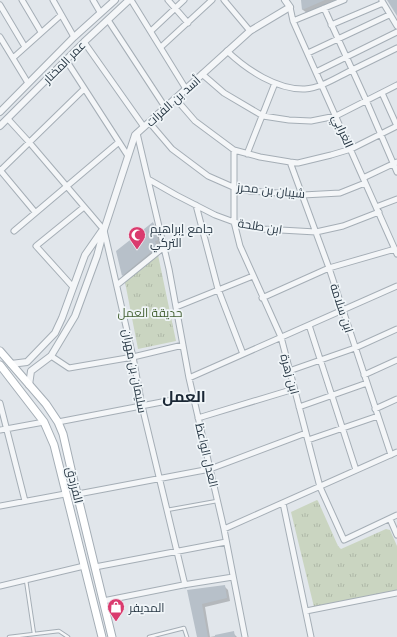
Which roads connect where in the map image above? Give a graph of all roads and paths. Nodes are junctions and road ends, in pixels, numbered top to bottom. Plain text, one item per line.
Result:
1 (53, 0) edge
2 (93, 0) edge
3 (114, 0) edge
4 (130, 0) edge
5 (168, 0) edge
6 (184, 0) edge
7 (212, 0) edge
8 (224, 0) edge
9 (285, 0) edge
10 (289, 0) edge
11 (344, 0) edge
12 (24, 1) edge
13 (382, 2) edge
14 (0, 5) edge
15 (290, 7) junction
16 (175, 8) junction
17 (324, 8) junction
18 (100, 12) junction
19 (389, 14) junction
20 (61, 15) junction
21 (108, 20) junction
22 (293, 21) junction
23 (188, 23) junction
24 (331, 25) junction
25 (397, 26) edge
26 (151, 31) junction
27 (250, 31) junction
28 (41, 32) junction
29 (397, 32) edge
30 (0, 37) edge
31 (74, 37) junction
32 (337, 39) junction
33 (84, 42) junction
34 (25, 47) junction
35 (161, 47) junction
36 (397, 48) edge
37 (227, 51) junction
38 (308, 53) junction
39 (345, 57) junction
40 (13, 58) junction
41 (66, 60) junction
42 (352, 70) junction
43 (316, 72) junction
44 (202, 74) junction
45 (28, 83) junction
46 (275, 83) junction
47 (322, 85) junction
48 (397, 85) edge
49 (84, 89) junction
50 (186, 89) junction
51 (382, 93) junction
52 (175, 98) junction
53 (366, 100) junction
54 (165, 107) junction
55 (0, 112) edge
56 (262, 116) junction
57 (336, 116) junction
58 (8, 118) junction
59 (149, 122) junction
60 (0, 126) edge
61 (397, 126) edge
62 (144, 127) junction
63 (137, 133) junction
64 (381, 134) junction
65 (30, 142) junction
66 (119, 142) junction
67 (351, 149) junction
68 (234, 150) junction
69 (247, 154) junction
70 (128, 156) junction
71 (290, 162) junction
72 (395, 163) edge
73 (0, 171) edge
74 (397, 172) edge
75 (148, 179) junction
76 (364, 180) junction
77 (66, 185) junction
78 (234, 187) junction
79 (302, 195) junction
80 (397, 199) edge
81 (196, 205) junction
82 (84, 207) junction
83 (378, 210) junction
84 (35, 212) junction
85 (234, 222) junction
86 (104, 230) junction
87 (14, 231) dead end
88 (316, 232) junction
89 (394, 242) edge
90 (164, 247) junction
91 (396, 251) edge
92 (329, 268) junction
93 (253, 276) junction
94 (117, 285) junction
95 (73, 286) junction
96 (397, 286) edge
97 (218, 289) junction
98 (262, 298) junction
99 (176, 306) junction
100 (342, 310) junction
101 (308, 325) junction
102 (397, 330) edge
103 (280, 338) junction
104 (183, 345) junction
105 (355, 348) junction
106 (0, 351) edge
107 (243, 354) junction
108 (51, 356) junction
109 (133, 357) junction
110 (397, 360) edge
111 (320, 361) junction
112 (11, 364) junction
113 (1, 369) edge
114 (290, 371) junction
115 (364, 375) junction
116 (189, 378) junction
117 (367, 383) junction
118 (29, 385) junction
119 (294, 389) junction
120 (332, 395) junction
121 (193, 396) junction
122 (397, 399) edge
123 (0, 403) edge
124 (142, 406) junction
125 (299, 407) junction
126 (376, 409) junction
127 (378, 416) junction
128 (198, 418) junction
129 (44, 422) junction
130 (58, 422) junction
131 (343, 428) junction
132 (6, 429) junction
133 (0, 430) edge
134 (306, 433) junction
135 (308, 440) junction
136 (397, 452) edge
137 (391, 455) junction
138 (210, 469) junction
139 (356, 470) junction
140 (159, 480) junction
141 (320, 486) junction
142 (66, 494) junction
143 (78, 494) junction
144 (25, 501) junction
145 (217, 501) junction
146 (284, 503) junction
147 (0, 506) edge
148 (167, 510) junction
149 (397, 515) edge
150 (390, 519) junction
151 (224, 529) junction
152 (397, 535) edge
153 (226, 542) junction
154 (177, 551) junction
155 (84, 566) junction
156 (95, 567) junction
157 (233, 577) junction
158 (26, 580) junction
159 (185, 584) junction
160 (0, 585) edge
161 (397, 593) edge
162 (103, 601) junction
163 (306, 611) junction
164 (51, 632) junction
165 (34, 634) junction
166 (159, 636) edge
167 (9, 637) edge
168 (52, 637) edge
169 (68, 637) edge
170 (102, 637) edge
171 (112, 637) edge
172 (149, 637) edge
173 (187, 637) edge
174 (245, 637) edge
175 (311, 637) edge

1 - 20 street
2 - 18 street
3 - 18 street, عمر المختار
4 - 21 street, عمر المختار
4 - 26 street
5 - 16 street
6 - 16 street
7 - 23 street
8 - 27 street
9 - 15 street, الغرابي
10 - 15 street, الغرابي
11 - 17 street
12 - 28 street
13 - 19 street
13 - 24 street
14 - 34 street
15 - 22 street, الغرابي
15 - 27 street, أسد بن الفرات
16 - 23 street
16 - 26 street
17 - 22 street
17 - 24 street
18 - 31 street, عمر المختار
19 - 25 street
19 - 32 street
20 - 28 street
20 - 31 street
21 - 33 street, عمر المختار
21 - 54 street
22 - 38 street, الغرابي
23 - 35 street
24 - 32 street
26 - 35 street
27 - 37 street, أسد بن الفرات
28 - 34 street
29 - 39 street
30 - 40 street
31 - 45 street, عمر المختار
32 - 38 street
32 - 39 street
33 - 41 street, عمر المختار
33 - 62 street
34 - 40 street
35 - 50 street
36 - 42 street
37 - 44 street, أسد بن الفرات
37 - 46 street
38 - 43 street, الغرابي
39 - 42 street
39 - 43 street
40 - 45 street
41 - 49 street
41 - 58 street, عمر المختار
42 - 47 street
42 - 53 street
43 - 47 street, الغرابي
44 - 50 street, أسد بن الفرات
44 - 56 street
45 - 55 street, عمر المختار
46 - 47 street
46 - 56 street
47 - 57 street, الغرابي
48 - 51 street
49 - 65 street
49 - 66 street
50 - 52 street, أسد بن الفرات
51 - 53 street
51 - 61 street
52 - 54 street, أسد بن الفرات
52 - 68 street
53 - 57 street
53 - 64 street
54 - 59 street, أسد بن الفرات
56 - 57 street
56 - 69 street
57 - 67 street, الغرابي
58 - 60 street, عمر المختار
58 - 65 street, سليمان بن مهران
59 - 62 street, أسد بن الفرات
59 - 78 street, شيبان بن محرز
61 - 64 street
62 - 63 street, أسد بن الفرات
63 - 70 street, أسد بن الفرات
63 - 75 street, العدل الواعظ
64 - 67 street
64 - 72 street
65 - 73 street
65 - 77 street, سليمان بن مهران
66 - 70 street
66 - 77 street
67 - 71 street
67 - 76 street, الغرابي
68 - 69 street
68 - 78 street, ابن زهرة
69 - 71 street
70 - 86 street, أسد بن الفرات
71 - 79 street, ابن سلامة
72 - 74 street
72 - 76 street, شيبان بن محرز
73 - 84 street
75 - 81 street, ابن طلحة
75 - 90 street, العدل الواعظ
76 - 79 street, شيبان بن محرز
76 - 83 street, الغرابي
77 - 82 street, سليمان بن مهران
77 - 84 street
78 - 79 street, شيبان بن محرز
78 - 85 street, ابن زهرة
79 - 88 street, ابن سلامة
80 - 83 street, ابن طلحة
81 - 85 street, ابن طلحة
81 - 97 street
82 - 86 street, سليمان بن مهران
82 - 95 street
83 - 88 street, ابن طلحة
83 - 89 street, الغرابي
84 - 87 street
85 - 88 street, ابن طلحة
85 - 93 street, ابن زهرة
86 - 94 street, سليمان بن مهران
86 - 95 street, أسد بن الفرات
86 - 108 street, أسد بن الفرات
88 - 92 street, ابن سلامة
89 - 91 street, الغرابي
90 - 94 street
90 - 99 street, العدل الواعظ
91 - 92 street
92 - 98 street
92 - 100 street, ابن سلامة
93 - 97 street
93 - 98 street, ابن زهرة
94 - 109 street, سليمان بن مهران
95 - 112 street, أسد بن الفرات
96 - 100 street
97 - 99 street
97 - 107 street
98 - 103 street, ابن زهرة
99 - 104 street, العدل الواعظ
100 - 101 street
100 - 105 street, ابن سلامة
101 - 103 street
101 - 111 street
102 - 105 street
103 - 107 street
103 - 114 street, ابن زهرة
104 - 109 street
104 - 116 street, العدل الواعظ
105 - 111 street
105 - 115 street, ابن سلامة
106 - 112 main road, الفرزدق
107 - 116 street
108 - 109 street
108 - 118 street, أسد بن الفرات
109 - 124 street, سليمان بن مهران
110 - 115 street
111 - 114 street
111 - 120 street
112 - 118 main road, الفرزدق
113 - 129 main road, الفرزدق
114 - 119 street, ابن زهرة
115 - 117 street, ابن سلامة
116 - 121 street, العدل الواعظ
117 - 120 street
117 - 126 street, ابن سلامة
118 - 130 main road, الفرزدق
119 - 125 street, ابن زهرة
119 - 128 street
120 - 125 street
120 - 131 street
121 - 124 street
121 - 128 street, العدل الواعظ
122 - 126 street
123 - 132 street
124 - 130 street
124 - 140 street, سليمان بن مهران
125 - 134 street, ابن زهرة
126 - 127 street, ابن سلامة
127 - 131 street
127 - 137 street, ابن سلامة
128 - 138 street, العدل الواعظ
129 - 132 street
129 - 142 main road, الفرزدق
130 - 143 main road, الفرزدق
131 - 135 street
131 - 139 street
132 - 133 street
132 - 144 street
134 - 135 street, ابن زهرة
134 - 138 street
135 - 141 street, ابن زهرة
136 - 137 street
137 - 139 street
138 - 140 street
138 - 145 street, العدل الواعظ
139 - 141 street
140 - 143 street
140 - 148 street, سليمان بن مهران
141 - 146 street
141 - 150 street, ابن زهرة
142 - 144 street
142 - 155 main road, الفرزدق
143 - 156 main road, الفرزدق
144 - 147 street
145 - 148 lane
145 - 151 street, العدل الواعظ
146 - 151 street
146 - 163 street
148 - 154 street, سليمان بن مهران
149 - 150 street, ابن زهرة
150 - 152 street
151 - 153 street, العدل الواعظ
153 - 154 street
153 - 157 street, العدل الواعظ
154 - 156 street
154 - 159 street, سليمان بن مهران
155 - 158 street
155 - 170 main road, الفرزدق
156 - 162 main road, الفرزدق
157 - 159 street
157 - 174 street, العدل الواعظ
158 - 160 street
158 - 165 lane
159 - 162 street
161 - 163 street
162 - 171 main road, الفرزدق
163 - 175 street
164 - 165 lane
164 - 168 lane
164 - 169 lane
165 - 167 lane
166 - 172 lane
166 - 173 lane

